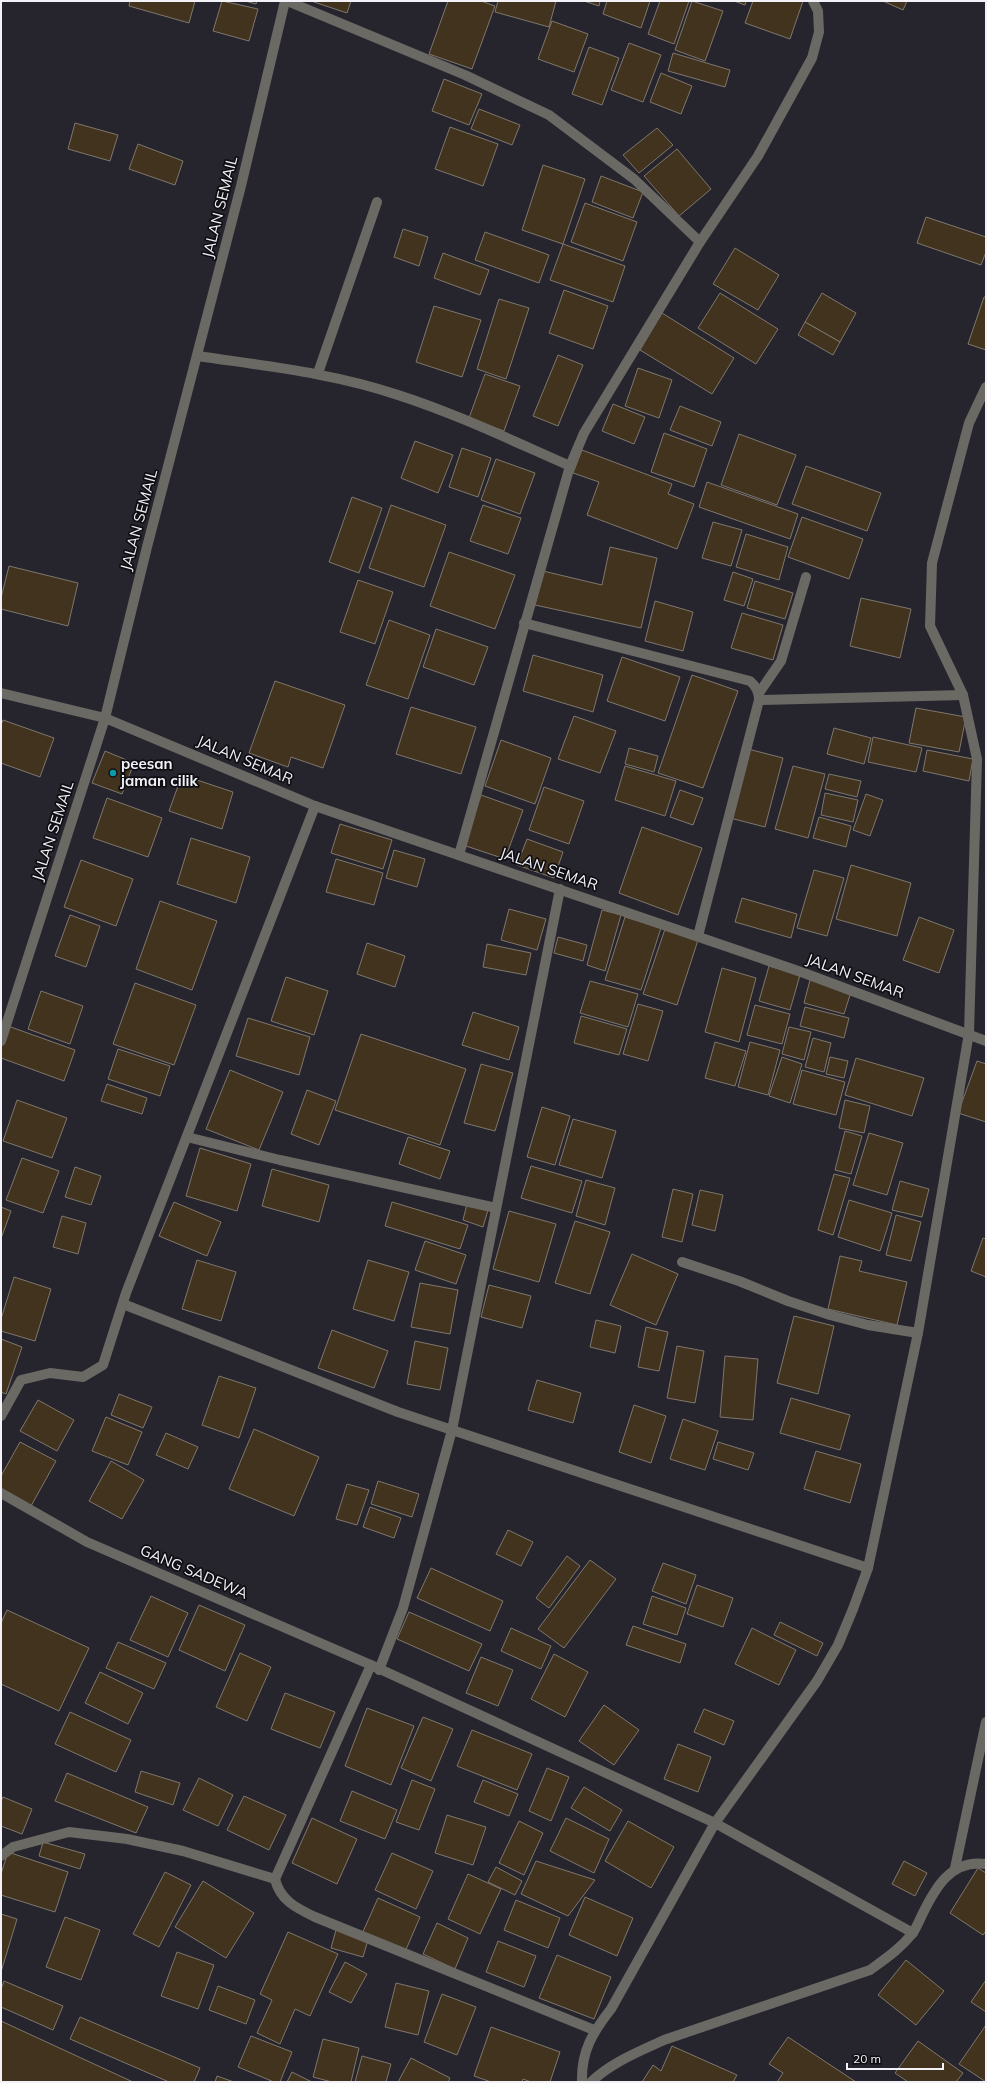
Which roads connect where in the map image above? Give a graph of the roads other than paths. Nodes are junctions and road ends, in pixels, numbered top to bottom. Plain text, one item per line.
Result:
1 (286, 1) edge
2 (813, 1) edge
3 (377, 202) dead end
4 (700, 242) junction
5 (198, 356) junction
6 (318, 373) junction
7 (986, 387) edge
8 (570, 466) junction
9 (806, 577) dead end
10 (524, 623) junction
11 (1, 693) edge
12 (963, 695) junction
13 (759, 696) junction
14 (105, 718) junction
15 (315, 806) junction
16 (459, 855) junction
17 (560, 889) junction
18 (698, 936) junction
19 (969, 1034) junction
20 (1, 1041) edge
21 (986, 1041) edge
22 (187, 1137) junction
23 (496, 1208) junction
24 (682, 1262) dead end
25 (123, 1304) junction
26 (918, 1333) junction
27 (1, 1416) edge
28 (452, 1430) junction
29 (1, 1493) edge
30 (868, 1568) junction
31 (375, 1667) junction
32 (986, 1722) edge
33 (715, 1823) junction
34 (1, 1856) edge
35 (986, 1864) edge
36 (955, 1868) junction
37 (275, 1879) junction
38 (913, 1933) junction
39 (594, 2030) junction
40 (582, 2079) edge
41 (591, 2082) edge

1 - 4 street
1 - 5 street, JALAN SEMAIL
2 - 4 street
3 - 6 street
4 - 8 street
5 - 6 street
5 - 14 street, JALAN SEMAIL
6 - 8 street
7 - 12 street
8 - 10 street
9 - 13 street
10 - 13 street
10 - 16 street
11 - 14 street, JALAN SEMAR
12 - 13 street
12 - 19 street
13 - 18 street
14 - 15 street, JALAN SEMAR
14 - 20 street, JALAN SEMAIL
15 - 16 street, JALAN SEMAR
15 - 22 street
16 - 17 street, JALAN SEMAR
17 - 18 street, JALAN SEMAR
17 - 23 street
18 - 19 street, JALAN SEMAR
19 - 21 street, JALAN SEMAR
19 - 26 street
22 - 23 street
22 - 25 street
23 - 28 street
24 - 26 street
25 - 27 street
25 - 28 street
26 - 30 street
28 - 30 street
28 - 31 street
29 - 31 street, GANG SADEWA
30 - 33 street
31 - 33 street, GANG SADEWA
31 - 37 street
32 - 36 street
33 - 38 street, GANG SADEWA
33 - 39 street
34 - 37 street
35 - 36 street
36 - 38 street
37 - 39 street
38 - 41 street
39 - 40 street

